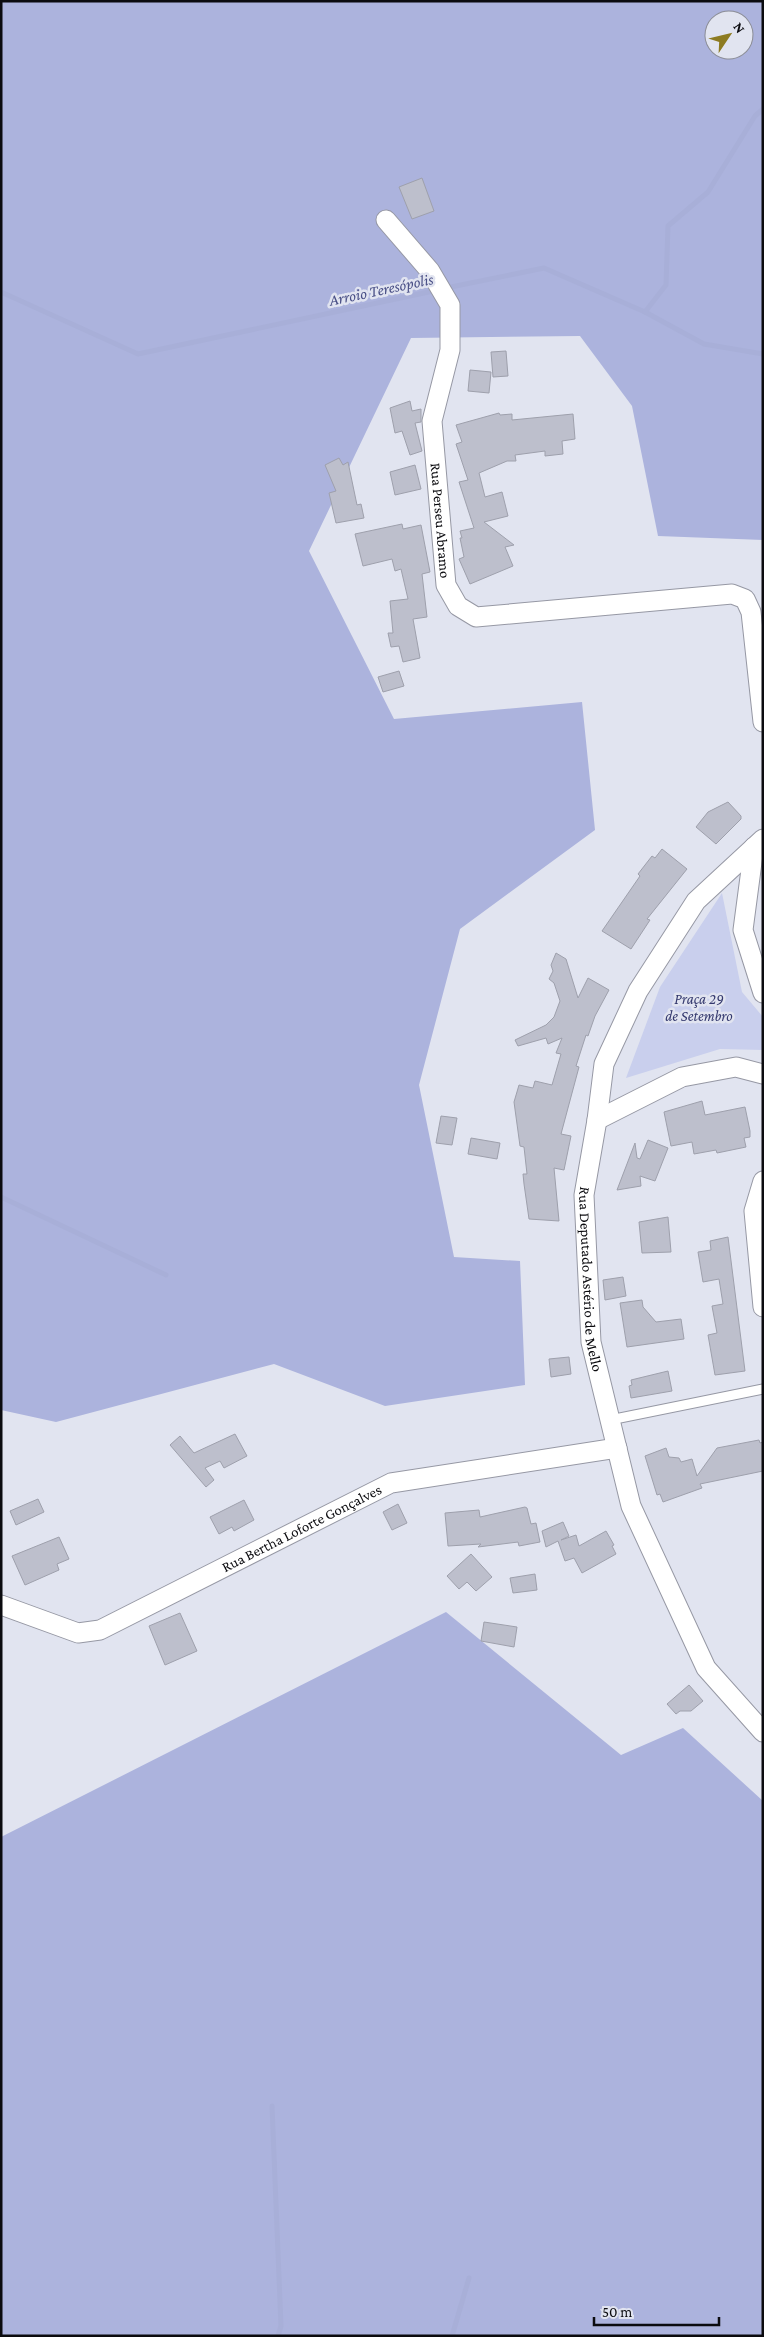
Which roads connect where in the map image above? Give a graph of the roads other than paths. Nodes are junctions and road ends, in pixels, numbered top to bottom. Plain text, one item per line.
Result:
1 (386, 220) dead end
2 (763, 722) edge
3 (758, 843) edge
4 (763, 993) edge
5 (763, 1074) edge
6 (598, 1120) junction
7 (763, 1181) edge
8 (763, 1307) edge
9 (763, 1389) edge
10 (610, 1420) junction
11 (617, 1448) junction
12 (1, 1605) edge
13 (763, 1732) edge

1 - 2 street, Rua Perseu Abramo
3 - 4 street
3 - 6 street, Rua Deputado Astério de Mello
5 - 6 street
6 - 10 street, Rua Deputado Astério de Mello
7 - 8 street
9 - 10 lane
10 - 11 street, Rua Deputado Astério de Mello
11 - 12 street, Rua Bertha Loforte Gonçalves
11 - 13 street, Rua Deputado Astério de Mello

